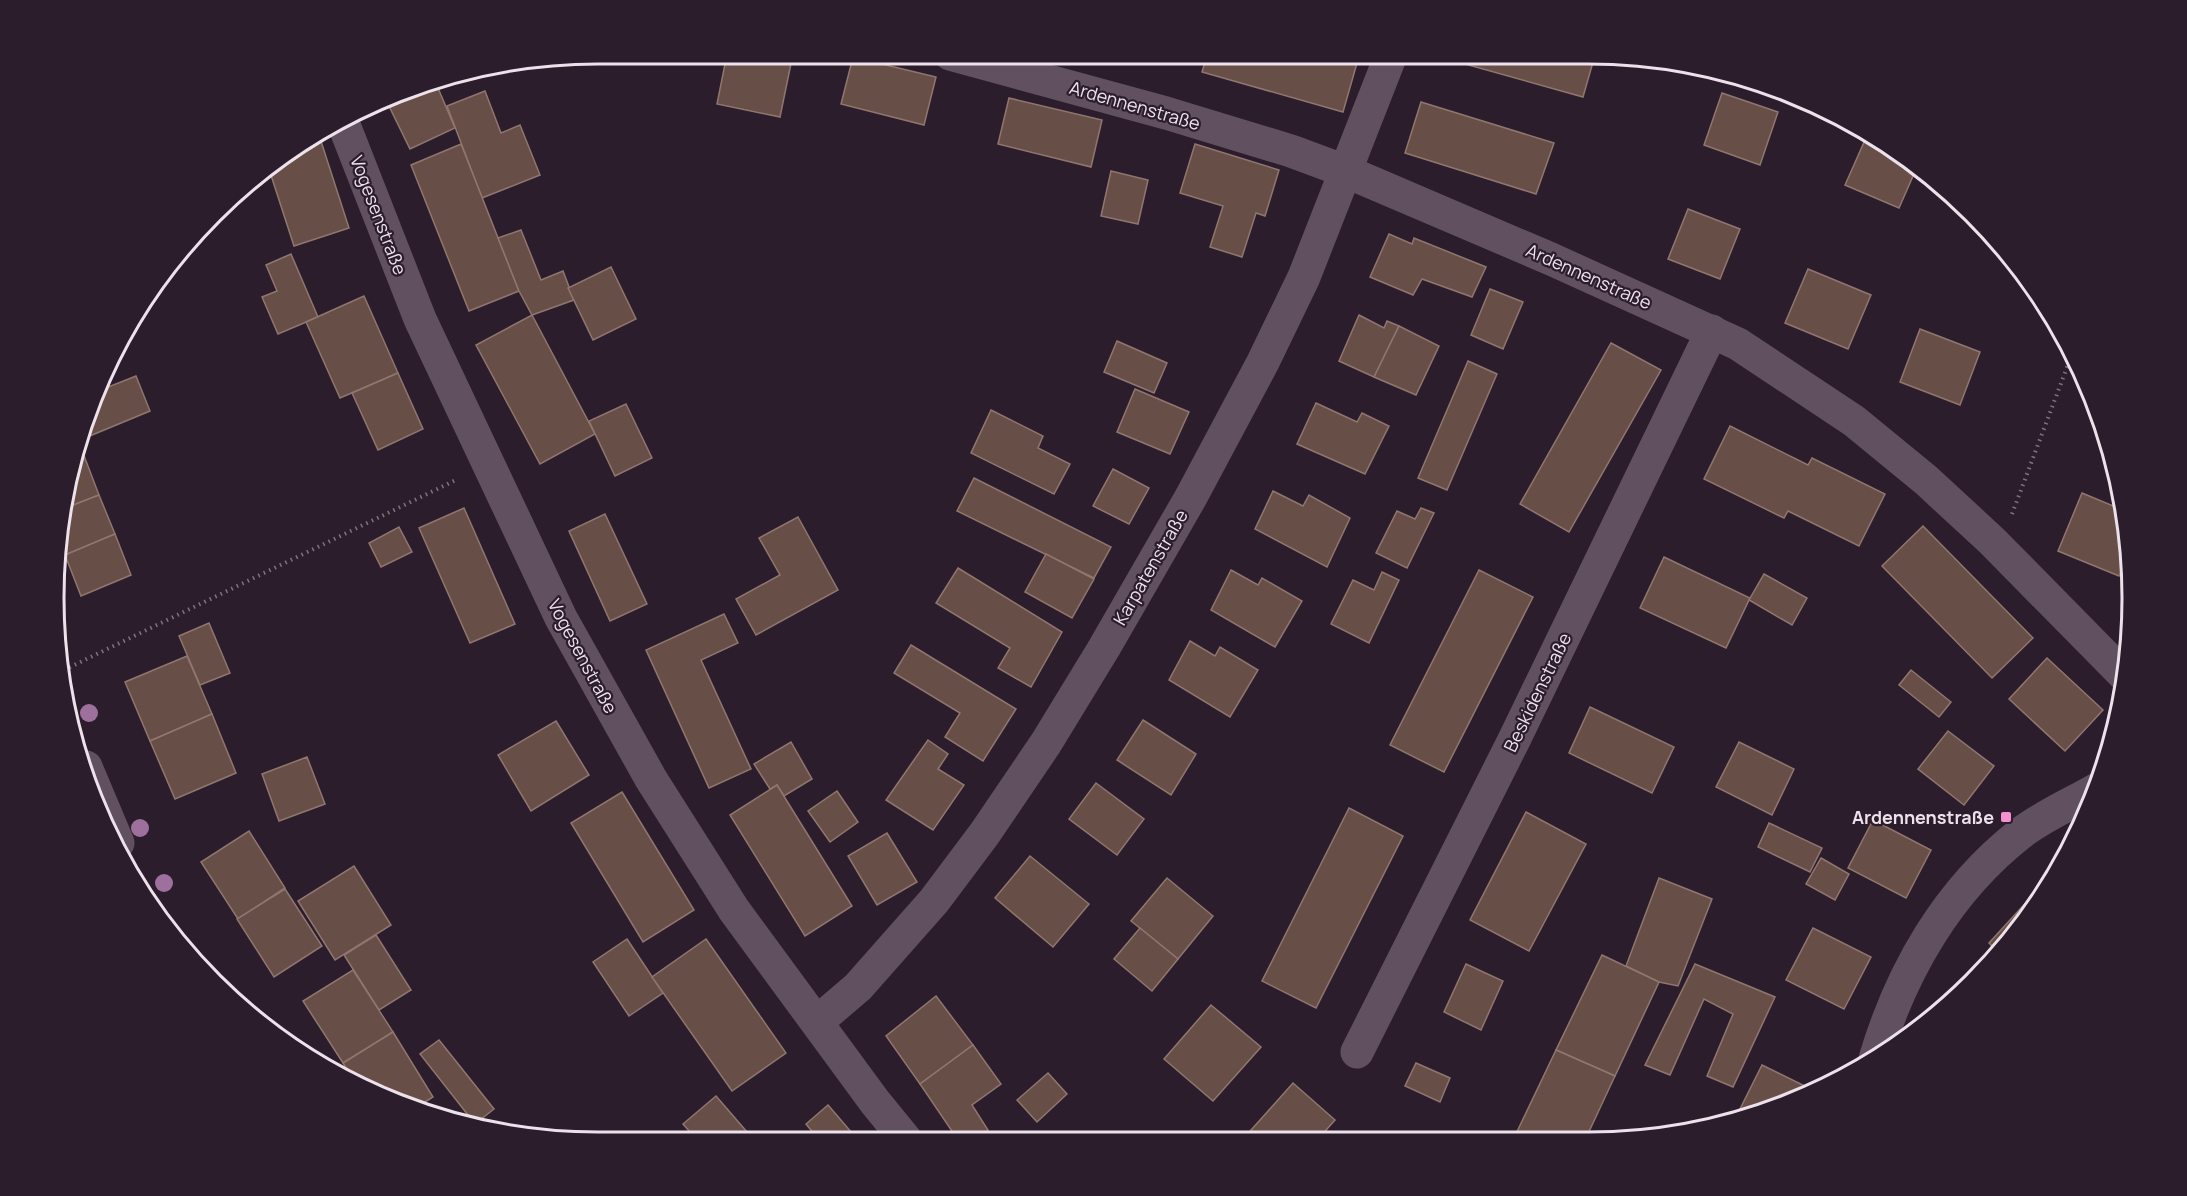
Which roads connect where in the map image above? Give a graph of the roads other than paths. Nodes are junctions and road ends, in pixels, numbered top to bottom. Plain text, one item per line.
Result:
1 (987, 64) edge
2 (1387, 64) edge
3 (345, 129) edge
4 (1345, 171) junction
5 (1712, 331) junction
6 (2118, 669) edge
7 (2084, 796) edge
8 (817, 1022) junction
9 (1879, 1046) edge
10 (1357, 1052) dead end
11 (899, 1132) edge

1 - 4 street, Ardennenstraße
2 - 4 street, Karpatenstraße
3 - 8 street, Vogesenstraße
4 - 5 street, Ardennenstraße
4 - 8 street, Karpatenstraße
5 - 6 street, Ardennenstraße
5 - 10 street, Beskidenstraße
7 - 9 street
8 - 11 street, Vogesenstraße

